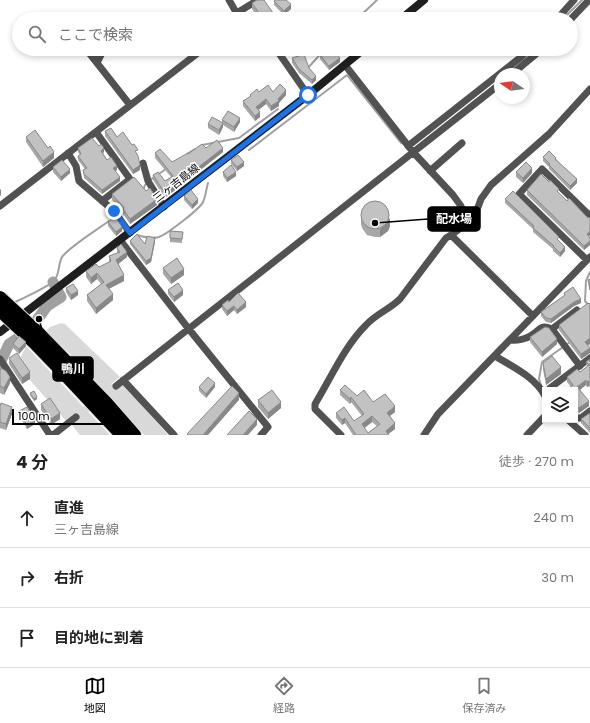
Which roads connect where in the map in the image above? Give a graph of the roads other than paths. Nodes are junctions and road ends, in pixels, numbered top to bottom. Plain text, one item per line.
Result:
1 (229, 0) edge
2 (258, 0) edge
3 (424, 0) edge
4 (574, 0) edge
5 (589, 0) edge
6 (236, 12) edge
7 (240, 12) edge
8 (409, 12) edge
9 (563, 12) edge
10 (578, 12) edge
11 (92, 56) edge
12 (100, 56) edge
13 (194, 56) edge
14 (281, 56) edge
15 (356, 56) edge
16 (522, 56) edge
17 (534, 56) edge
18 (97, 63) junction
19 (345, 65) junction
20 (519, 68) edge
21 (494, 89) edge
22 (590, 89) edge
23 (308, 95) junction
24 (130, 105) junction
25 (96, 132) junction
26 (462, 143) dead end
27 (408, 146) junction
28 (413, 152) junction
29 (68, 153) junction
30 (144, 163) dead end
31 (430, 171) junction
32 (102, 201) junction
33 (0, 206) edge
34 (461, 206) dead end
35 (164, 207) junction
36 (590, 216) edge
37 (130, 233) junction
38 (451, 235) junction
39 (120, 240) junction
40 (588, 258) edge
41 (0, 297) edge
42 (577, 310) edge
43 (0, 311) edge
44 (533, 316) junction
45 (188, 328) junction
46 (552, 329) junction
47 (0, 332) edge
48 (35, 337) junction
49 (510, 340) junction
50 (495, 356) junction
51 (590, 358) edge
52 (0, 359) edge
53 (580, 366) junction
54 (123, 380) junction
55 (116, 386) tunnel mouth
56 (551, 387) edge
57 (542, 389) edge
58 (590, 412) edge
59 (76, 417) tunnel mouth
60 (578, 418) edge
61 (542, 419) edge
62 (571, 423) edge
63 (50, 435) edge
64 (53, 435) edge
65 (121, 435) edge
66 (135, 435) edge
67 (174, 435) edge
68 (261, 435) edge
69 (341, 435) edge
70 (424, 435) edge
71 (527, 435) edge
72 (585, 435) edge

1 - 6 street
2 - 7 street
3 - 8 main road
4 - 9 street
5 - 10 street
11 - 18 street
12 - 18 street
13 - 24 street
14 - 23 street
15 - 19 main road, 三ヶ吉島線
16 - 27 street
17 - 20 street
18 - 24 street
19 - 23 main road, 三ヶ吉島線
19 - 27 street
21 - 28 street
22 - 38 street
23 - 35 main road, 三ヶ吉島線
24 - 25 street
25 - 29 street
25 - 32 street
26 - 31 street
27 - 28 street
28 - 31 street
28 - 45 street
29 - 32 street
29 - 33 street
30 - 35 street
31 - 34 street
32 - 37 street
35 - 37 main road, 三ヶ吉島線
36 - 40 street
37 - 39 main road, 三ヶ吉島線
38 - 44 street
38 - 69 street
39 - 45 street
39 - 47 main road, 三ヶ吉島線
40 - 44 street
41 - 48 highway, bridge
42 - 46 street
43 - 48 highway, bridge
44 - 49 street
45 - 54 street
45 - 68 street
46 - 49 street
46 - 53 street
48 - 65 highway
48 - 66 highway
49 - 50 street
50 - 57 street
50 - 70 street
51 - 53 street
52 - 63 street
53 - 56 street
54 - 55 street
54 - 67 street
58 - 60 street
59 - 64 street
61 - 71 street
62 - 72 street

